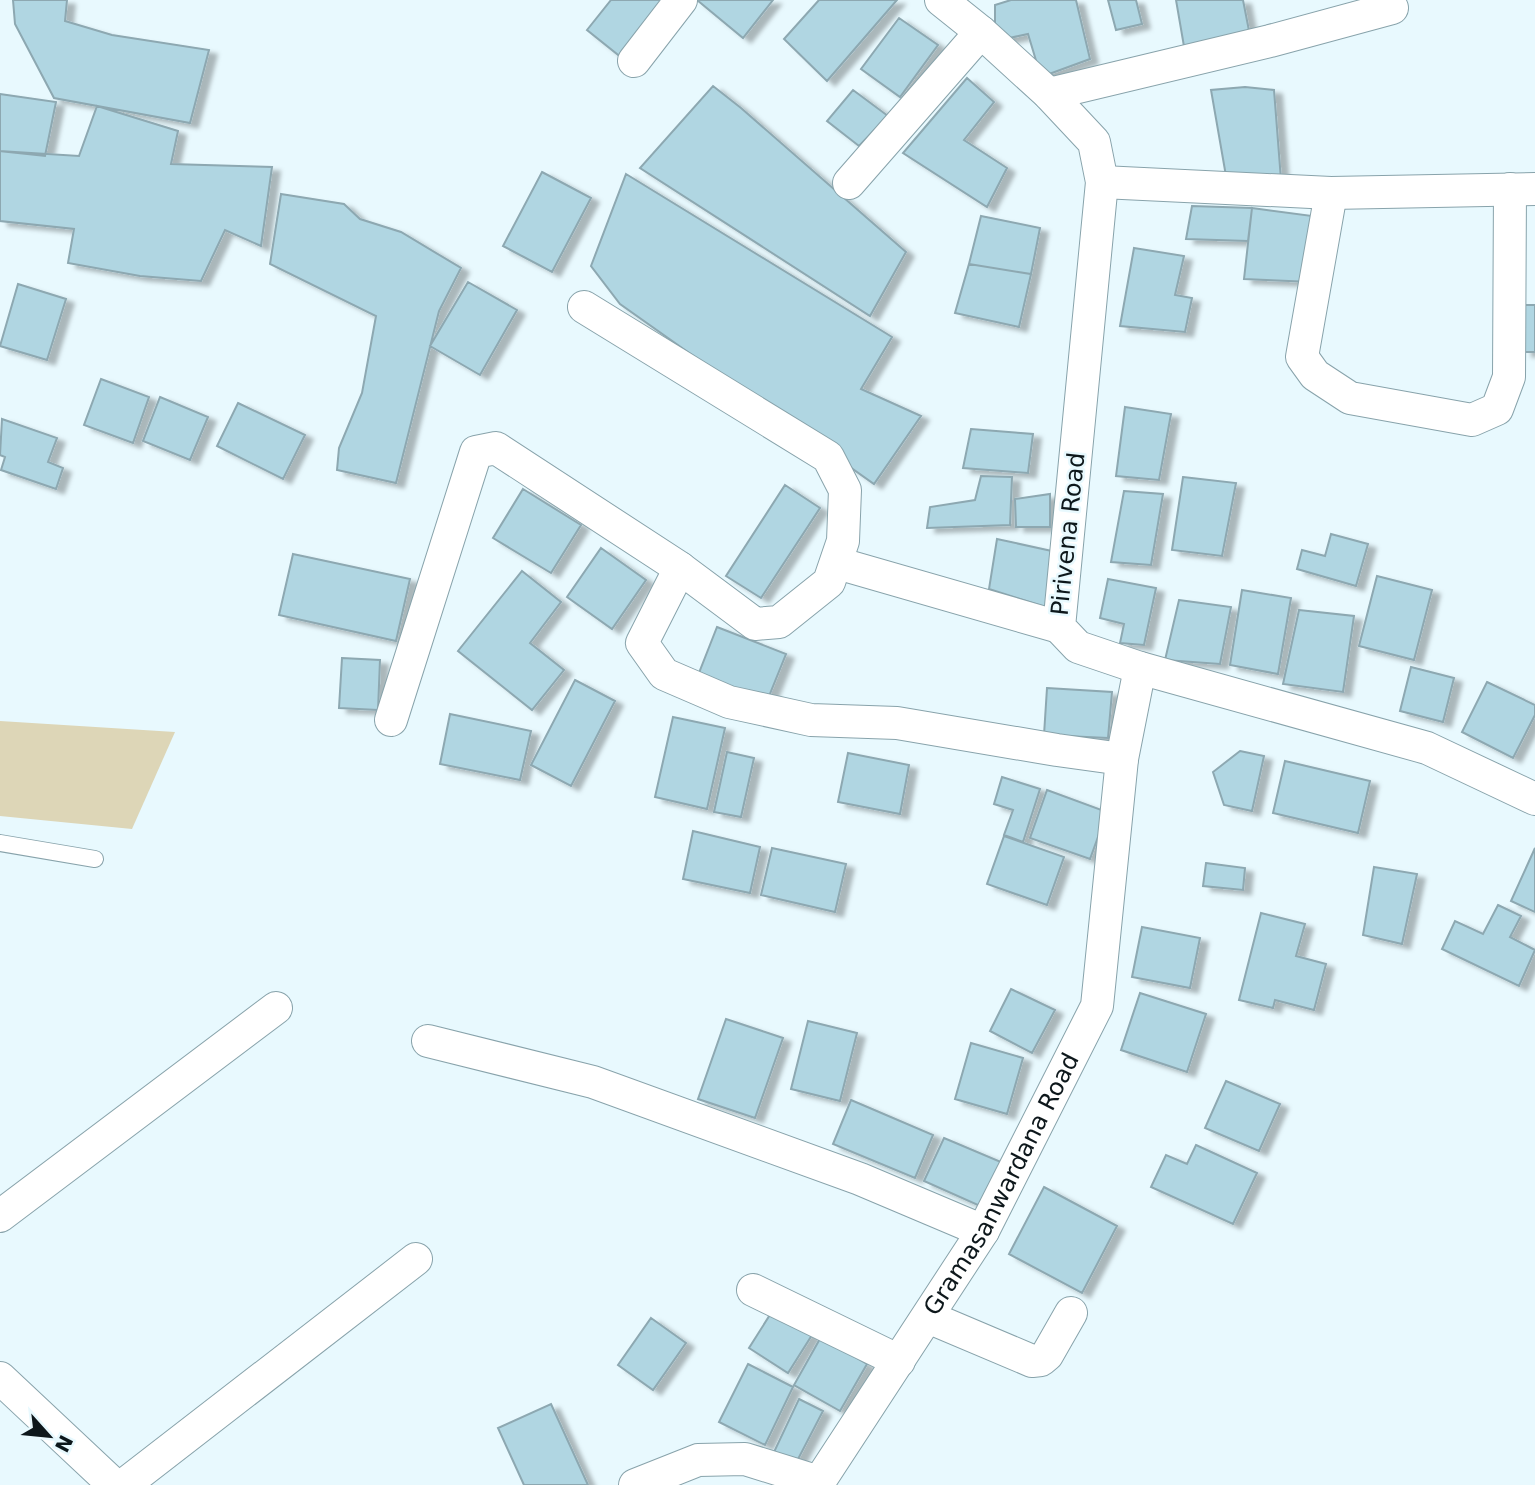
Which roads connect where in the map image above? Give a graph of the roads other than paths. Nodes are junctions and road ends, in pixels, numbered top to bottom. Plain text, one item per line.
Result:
1 (681, 0) edge
2 (941, 0) edge
3 (1392, 8) dead end
4 (981, 32) junction
5 (634, 61) dead end
6 (1049, 94) junction
7 (1102, 182) junction
8 (849, 183) dead end
9 (1523, 189) edge
10 (1331, 193) junction
11 (584, 307) dead end
12 (837, 564) junction
13 (680, 568) junction
14 (1059, 627) junction
15 (1140, 668) junction
16 (391, 720) dead end
17 (1122, 759) junction
18 (1535, 799) edge
19 (0, 843) edge
20 (95, 859) dead end
21 (276, 1008) dead end
22 (428, 1041) dead end
23 (0, 1216) edge
24 (983, 1231) junction
25 (415, 1259) dead end
26 (753, 1290) dead end
27 (1070, 1313) dead end
28 (928, 1317) junction
29 (900, 1361) junction
30 (0, 1377) edge
31 (819, 1484) edge
32 (114, 1485) edge
33 (124, 1485) edge
34 (635, 1485) edge

1 - 5 street
2 - 4 street, Pirivena Road
3 - 6 street
4 - 6 street, Pirivena Road
4 - 8 street
6 - 7 street, Pirivena Road
7 - 10 street
7 - 14 street, Pirivena Road
9 - 10 street
9 - 10 street
11 - 12 street
12 - 13 street
12 - 14 street
13 - 16 street
13 - 17 street
14 - 15 street, Pirivena Road
15 - 17 street, Gramasanwardana Road
15 - 18 street, Pirivena Road
17 - 24 street, Gramasanwardana Road
19 - 20 lane
21 - 23 street
22 - 24 street
24 - 28 street, Gramasanwardana Road
25 - 33 street
26 - 29 street
27 - 28 street
28 - 29 street, Gramasanwardana Road
29 - 31 street, Gramasanwardana Road
30 - 32 street
31 - 34 street, Gramasanwardana Road

